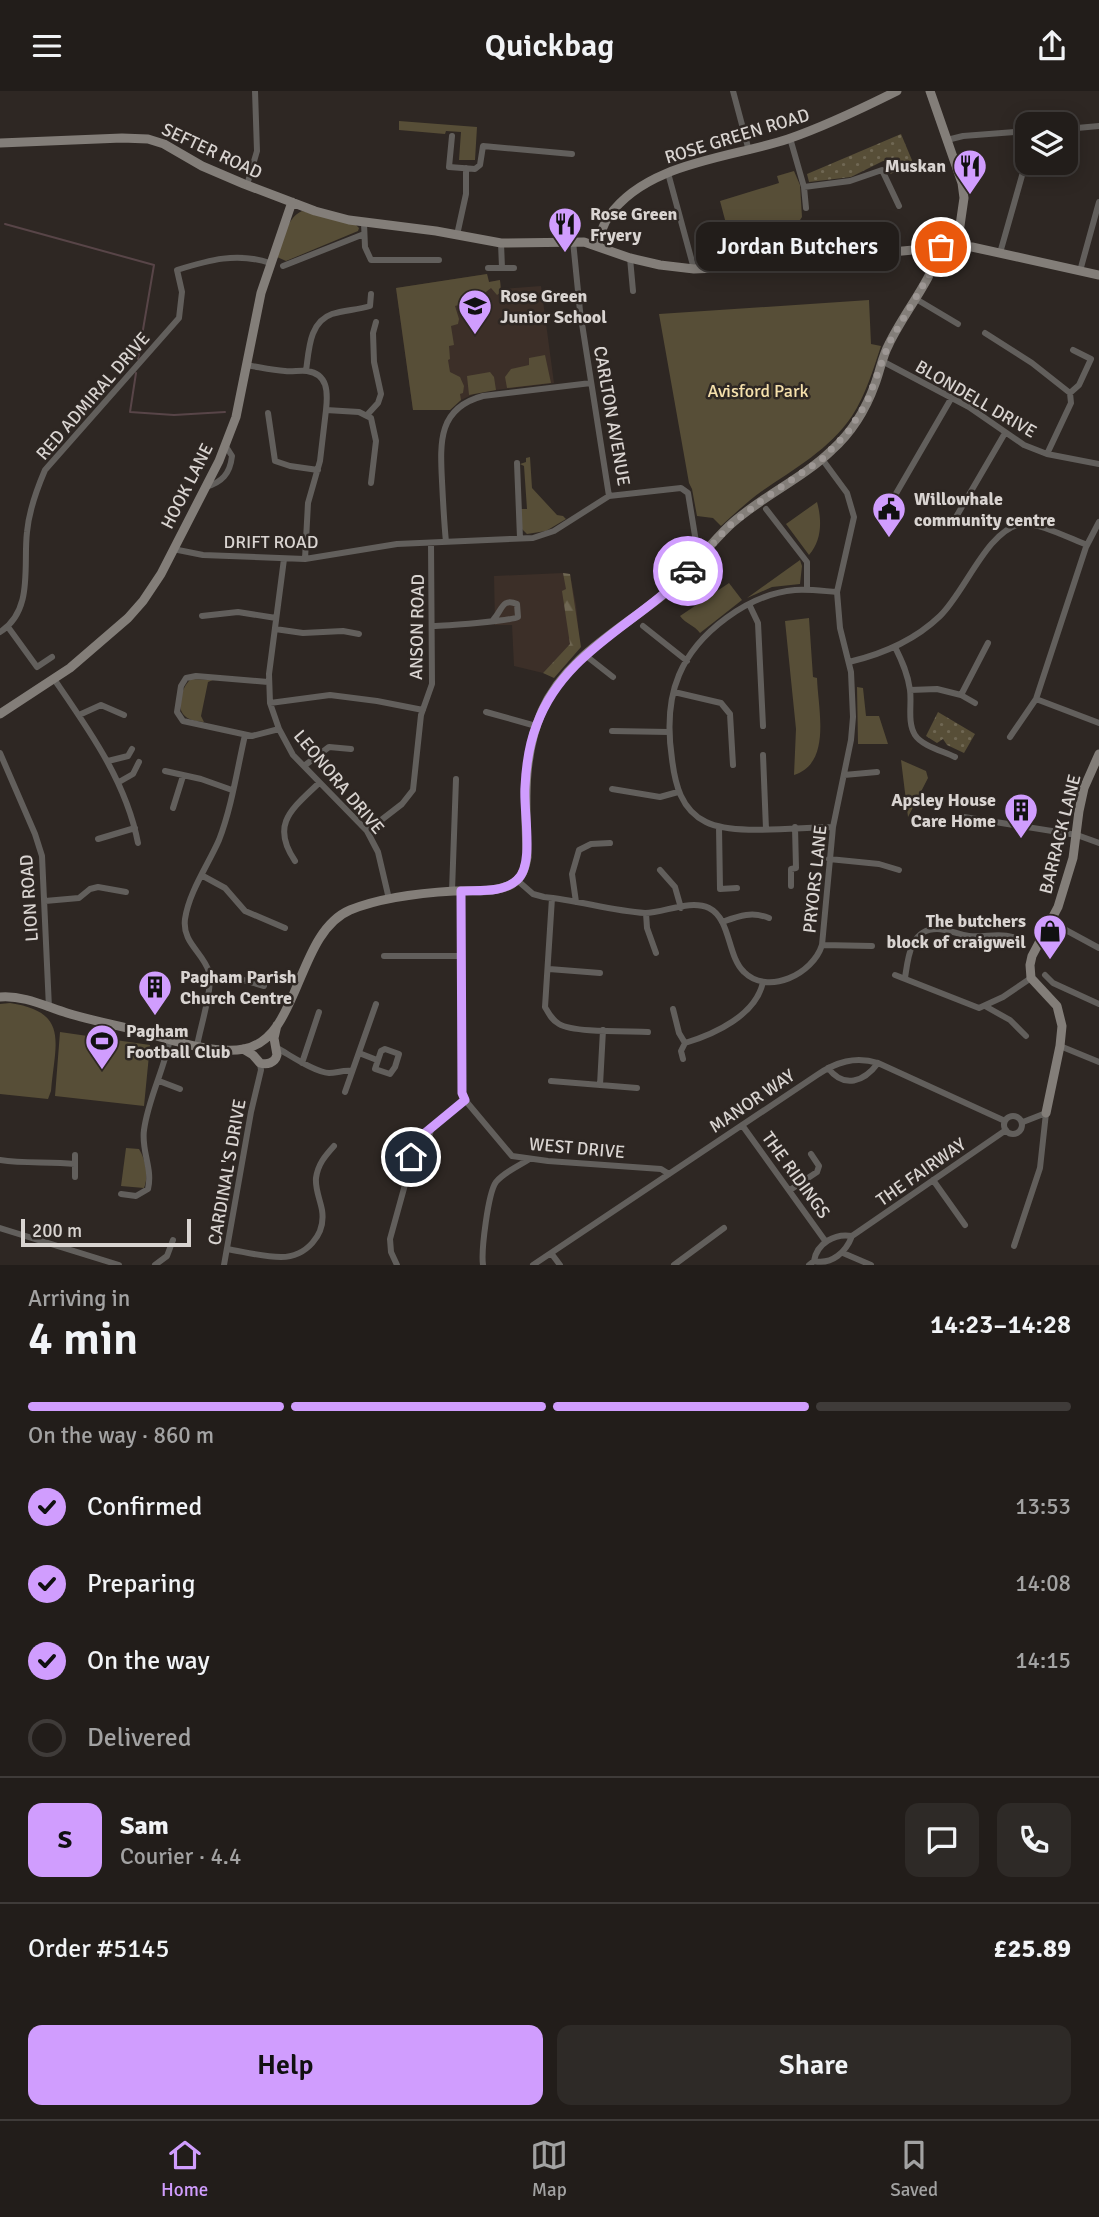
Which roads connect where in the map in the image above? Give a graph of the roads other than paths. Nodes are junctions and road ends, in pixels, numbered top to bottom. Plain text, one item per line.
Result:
1 (255, 91) edge
2 (733, 91) edge
3 (897, 91) edge
4 (930, 91) edge
5 (1099, 126) edge
6 (1078, 128) edge
7 (1015, 132) edge
8 (452, 136) dead end
9 (790, 138) junction
10 (947, 140) junction
11 (0, 143) edge
12 (748, 151) junction
13 (572, 154) dead end
14 (467, 169) junction
15 (668, 173) junction
16 (1022, 175) edge
17 (247, 185) junction
18 (804, 187) junction
19 (292, 202) junction
20 (1099, 202) edge
21 (899, 206) dead end
22 (806, 208) dead end
23 (364, 228) junction
24 (457, 235) junction
25 (573, 241) junction
26 (501, 243) junction
27 (598, 246) junction
28 (957, 246) junction
29 (941, 247) junction
30 (1000, 253) junction
31 (630, 258) junction
32 (439, 260) dead end
33 (270, 263) junction
34 (283, 266) dead end
35 (488, 268) dead end
36 (502, 268) junction
37 (514, 268) dead end
38 (694, 269) junction
39 (1080, 271) junction
40 (1099, 275) edge
41 (633, 291) dead end
42 (371, 294) dead end
43 (916, 299) junction
44 (376, 322) dead end
45 (958, 324) dead end
46 (364, 333) dead end
47 (373, 333) junction
48 (985, 333) dead end
49 (1073, 350) dead end
50 (882, 361) junction
51 (246, 365) junction
52 (306, 371) junction
53 (591, 383) junction
54 (1070, 393) junction
55 (952, 397) junction
56 (327, 410) junction
57 (268, 413) dead end
58 (367, 415) junction
59 (1005, 433) junction
60 (1047, 454) junction
61 (822, 459) junction
62 (517, 463) dead end
63 (1099, 464) edge
64 (318, 470) junction
65 (371, 483) dead end
66 (609, 496) junction
67 (894, 497) dead end
68 (766, 509) dead end
69 (956, 517) dead end
70 (1099, 522) edge
71 (520, 538) junction
72 (446, 542) junction
73 (431, 543) junction
74 (1087, 545) junction
75 (173, 549) junction
76 (704, 553) junction
77 (284, 559) junction
78 (305, 559) junction
79 (807, 590) junction
80 (837, 592) junction
81 (749, 604) junction
82 (202, 616) dead end
83 (276, 618) junction
84 (493, 620) dead end
85 (432, 626) junction
86 (643, 626) dead end
87 (8, 627) junction
88 (275, 629) junction
89 (0, 632) edge
90 (359, 633) dead end
91 (988, 643) dead end
92 (895, 647) junction
93 (585, 655) junction
94 (52, 657) dead end
95 (687, 661) junction
96 (849, 662) junction
97 (613, 677) dead end
98 (54, 679) junction
99 (268, 682) junction
100 (910, 690) junction
101 (674, 692) junction
102 (961, 695) junction
103 (1036, 699) junction
104 (270, 703) junction
105 (975, 703) dead end
106 (423, 710) junction
107 (486, 712) dead end
108 (0, 714) edge
109 (79, 715) junction
110 (124, 715) dead end
111 (1099, 723) edge
112 (536, 726) junction
113 (763, 726) dead end
114 (279, 729) junction
115 (612, 731) dead end
116 (669, 732) junction
117 (245, 735) junction
118 (1010, 737) dead end
119 (351, 749) dead end
120 (132, 750) dead end
121 (0, 753) edge
122 (1099, 754) edge
123 (763, 755) dead end
124 (955, 757) dead end
125 (107, 761) junction
126 (139, 762) dead end
127 (733, 765) dead end
128 (304, 766) junction
129 (166, 771) dead end
130 (877, 772) dead end
131 (844, 775) junction
132 (183, 776) junction
133 (456, 779) dead end
134 (118, 782) junction
135 (319, 783) junction
136 (612, 789) dead end
137 (232, 790) junction
138 (678, 792) junction
139 (173, 808) dead end
140 (964, 817) dead end
141 (719, 827) junction
142 (795, 827) junction
143 (832, 827) junction
144 (135, 828) junction
145 (766, 829) junction
146 (367, 831) junction
147 (1077, 835) junction
148 (98, 839) dead end
149 (138, 843) dead end
150 (610, 843) dead end
151 (1099, 843) edge
152 (830, 859) junction
153 (295, 861) dead end
154 (660, 870) dead end
155 (899, 870) dead end
156 (203, 876) junction
157 (517, 880) junction
158 (792, 886) dead end
159 (737, 888) dead end
160 (456, 891) junction
161 (126, 892) dead end
162 (552, 898) junction
163 (389, 899) junction
164 (44, 901) junction
165 (576, 902) junction
166 (681, 908) junction
167 (646, 913) junction
168 (769, 918) dead end
169 (722, 922) junction
170 (1051, 922) junction
171 (285, 928) dead end
172 (1013, 937) dead end
173 (822, 946) junction
174 (872, 946) dead end
175 (1099, 948) edge
176 (656, 953) dead end
177 (384, 955) dead end
178 (461, 956) junction
179 (549, 969) junction
180 (600, 973) dead end
181 (895, 975) dead end
182 (1045, 975) dead end
183 (210, 978) junction
184 (905, 978) junction
185 (1031, 978) junction
186 (763, 982) junction
187 (264, 986) dead end
188 (0, 997) edge
189 (376, 1004) dead end
190 (1099, 1004) edge
191 (985, 1006) junction
192 (49, 1007) junction
193 (673, 1009) dead end
194 (319, 1012) dead end
195 (277, 1025) junction
196 (603, 1030) junction
197 (648, 1032) dead end
198 (1026, 1036) dead end
199 (170, 1039) junction
200 (259, 1042) junction
201 (685, 1043) junction
202 (197, 1046) junction
203 (276, 1046) junction
204 (1060, 1046) junction
205 (243, 1049) junction
206 (359, 1053) junction
207 (253, 1055) junction
208 (291, 1058) junction
209 (682, 1059) dead end
210 (377, 1061) dead end
211 (269, 1062) junction
212 (1099, 1062) edge
213 (302, 1063) junction
214 (878, 1063) junction
215 (828, 1068) junction
216 (352, 1071) junction
217 (159, 1081) junction
218 (551, 1081) dead end
219 (600, 1085) junction
220 (637, 1088) dead end
221 (180, 1089) dead end
222 (345, 1092) dead end
223 (465, 1100) junction
224 (1046, 1113) junction
225 (1005, 1121) junction
226 (1023, 1122) junction
227 (742, 1125) junction
228 (1006, 1130) junction
229 (334, 1146) dead end
230 (811, 1154) dead end
231 (75, 1155) dead end
232 (512, 1156) junction
233 (529, 1159) junction
234 (0, 1160) edge
235 (75, 1164) junction
236 (510, 1172) junction
237 (669, 1174) junction
238 (75, 1177) dead end
239 (933, 1180) junction
240 (790, 1190) junction
241 (121, 1194) dead end
242 (965, 1225) dead end
243 (724, 1228) dead end
244 (0, 1229) edge
245 (852, 1237) junction
246 (173, 1240) dead end
247 (826, 1242) junction
248 (1014, 1246) dead end
249 (227, 1249) junction
250 (551, 1253) junction
251 (843, 1253) junction
252 (811, 1263) edge
253 (833, 1263) edge
254 (118, 1265) edge
255 (155, 1265) edge
256 (224, 1265) edge
257 (397, 1265) edge
258 (483, 1265) edge
259 (533, 1265) edge
260 (560, 1265) edge
261 (674, 1265) edge
262 (871, 1265) edge

1 - 17 street
2 - 12 street
3 - 9 street, ROSE GREEN ROAD
4 - 10 street
5 - 6 street
7 - 10 street
8 - 14 street
9 - 12 street, ROSE GREEN ROAD
9 - 18 street
10 - 28 street
11 - 17 street, SEFTER ROAD
12 - 15 street, ROSE GREEN ROAD
13 - 14 street
14 - 24 street
15 - 27 street, ROSE GREEN ROAD
15 - 38 street
16 - 30 street
17 - 19 street, SEFTER ROAD
18 - 21 street
18 - 22 street
19 - 23 street, SEFTER ROAD
19 - 33 street, HOOK LANE
20 - 39 street
23 - 24 street
23 - 32 street
23 - 34 street
24 - 26 street
25 - 26 street
25 - 27 street
25 - 53 street, CARLTON AVENUE
26 - 36 street
27 - 31 street
28 - 29 street
28 - 30 street
29 - 38 street
29 - 43 street
30 - 39 street
31 - 38 street
31 - 41 street
33 - 51 street, HOOK LANE
33 - 87 street, RED ADMIRAL DRIVE
35 - 36 street
36 - 37 street
39 - 40 street
42 - 52 street
43 - 45 street
43 - 50 street
44 - 47 street
46 - 47 street
47 - 58 street
48 - 54 street
49 - 54 street
50 - 55 street, BLONDELL DRIVE
50 - 61 street
51 - 52 street
51 - 75 street, HOOK LANE
52 - 56 street
53 - 66 street, CARLTON AVENUE
53 - 72 street
54 - 60 street
55 - 59 street, BLONDELL DRIVE
55 - 67 street
56 - 58 street
56 - 64 street
57 - 64 street
58 - 65 street
59 - 60 street, BLONDELL DRIVE
59 - 69 street
60 - 63 street, BLONDELL DRIVE
61 - 76 street
61 - 80 street, PRYORS LANE
62 - 71 street
64 - 78 street
66 - 71 street, DRIFT ROAD
66 - 76 street, CARLTON AVENUE
68 - 79 street
70 - 74 street
71 - 72 street, DRIFT ROAD
72 - 73 street, DRIFT ROAD
73 - 78 street, DRIFT ROAD
73 - 85 street, ANSON ROAD
74 - 92 street
74 - 103 street
75 - 77 street, DRIFT ROAD
75 - 98 street, HOOK LANE
76 - 93 street
77 - 78 street, DRIFT ROAD
77 - 83 street, LEONORA DRIVE
79 - 80 street
79 - 81 street
80 - 96 street, PRYORS LANE
81 - 95 street
81 - 113 street
82 - 83 street
83 - 88 street, LEONORA DRIVE
84 - 85 street
85 - 106 street, ANSON ROAD
86 - 95 street
87 - 89 street
87 - 94 street
88 - 90 street
88 - 99 street, LEONORA DRIVE
91 - 102 street
92 - 96 street
92 - 100 street
93 - 97 street
93 - 112 street
95 - 101 street
96 - 131 street, PRYORS LANE
98 - 108 street, HOOK LANE
98 - 109 street
99 - 104 street, LEONORA DRIVE
99 - 117 street
100 - 102 street
100 - 124 street
101 - 116 street
101 - 127 street
102 - 105 street
103 - 111 street
103 - 118 street
104 - 106 street
104 - 114 street, LEONORA DRIVE
106 - 146 street, ANSON ROAD
107 - 112 street
109 - 110 street
109 - 125 street
112 - 157 street
114 - 117 street
114 - 128 street, LEONORA DRIVE
115 - 116 street
116 - 138 street
117 - 137 street
119 - 128 street
120 - 125 street
121 - 164 street, LION ROAD
122 - 147 street, BARRACK LANE
123 - 145 street
125 - 134 street
126 - 134 street
128 - 135 street, LEONORA DRIVE
129 - 132 street
130 - 131 street
131 - 143 street, PRYORS LANE
132 - 137 street
132 - 139 street
133 - 160 street
134 - 144 street
135 - 146 street, LEONORA DRIVE
135 - 153 street
136 - 138 street
137 - 156 street
138 - 141 street
140 - 147 street
141 - 145 street
141 - 159 street
142 - 143 street
142 - 145 street
142 - 158 street
143 - 152 street, PRYORS LANE
144 - 148 street
144 - 149 street
146 - 163 street, LEONORA DRIVE
147 - 151 street
147 - 170 street, BARRACK LANE
150 - 165 street
152 - 155 street
152 - 173 street, PRYORS LANE
154 - 166 street
156 - 171 street
156 - 183 street
157 - 160 street
157 - 162 street
160 - 163 street
160 - 178 street
161 - 164 street
162 - 165 street
162 - 179 street
163 - 195 street
164 - 192 street, LION ROAD
165 - 167 street
166 - 167 street
166 - 169 street
167 - 176 street
168 - 169 street
169 - 186 street
170 - 175 street
170 - 185 street, BARRACK LANE
172 - 184 street
173 - 174 street
173 - 186 street, PRYORS LANE
177 - 178 street
178 - 223 street
179 - 180 street
179 - 196 street
181 - 184 street
182 - 190 street
183 - 187 street
183 - 202 street
184 - 191 street
185 - 191 street
185 - 204 street
186 - 201 street
188 - 192 street
189 - 206 street
191 - 198 street
192 - 199 street
193 - 201 street
194 - 213 street
195 - 200 street
195 - 203 street
196 - 197 street
196 - 219 street
199 - 202 street
199 - 217 street
200 - 203 street
200 - 205 street
200 - 207 street
201 - 209 street
202 - 205 street
203 - 208 street
203 - 211 street
204 - 212 street
204 - 224 street
205 - 207 street
206 - 210 street
206 - 216 street
207 - 211 street
208 - 211 street
208 - 213 street
211 - 249 street, CARDINAL'S DRIVE
213 - 216 street
214 - 215 street, MANOR WAY
214 - 215 street
214 - 225 street, MANOR WAY
215 - 227 street, MANOR WAY
216 - 222 street
217 - 221 street
217 - 241 street
218 - 219 street
219 - 220 street
223 - 232 street, WEST DRIVE
223 - 257 street
224 - 226 street
224 - 248 street
225 - 226 street
225 - 228 street
226 - 228 street
227 - 237 street, MANOR WAY
227 - 240 street, THE RIDINGS
228 - 239 street, THE FAIRWAY
229 - 249 street
230 - 240 street
231 - 235 street
232 - 233 street, WEST DRIVE
232 - 236 street
233 - 236 street
233 - 237 street, WEST DRIVE
234 - 235 street
235 - 238 street
236 - 258 street
237 - 250 street, MANOR WAY
239 - 242 street
239 - 245 street, THE FAIRWAY
240 - 247 street, THE RIDINGS
243 - 261 street
244 - 254 street
245 - 247 street, THE FAIRWAY
245 - 251 street, THE FAIRWAY
246 - 255 street
247 - 252 street, THE FAIRWAY
249 - 256 street, CARDINAL'S DRIVE
250 - 259 street, MANOR WAY
250 - 260 street
251 - 253 street, THE FAIRWAY
251 - 262 street
252 - 253 street, THE FAIRWAY

